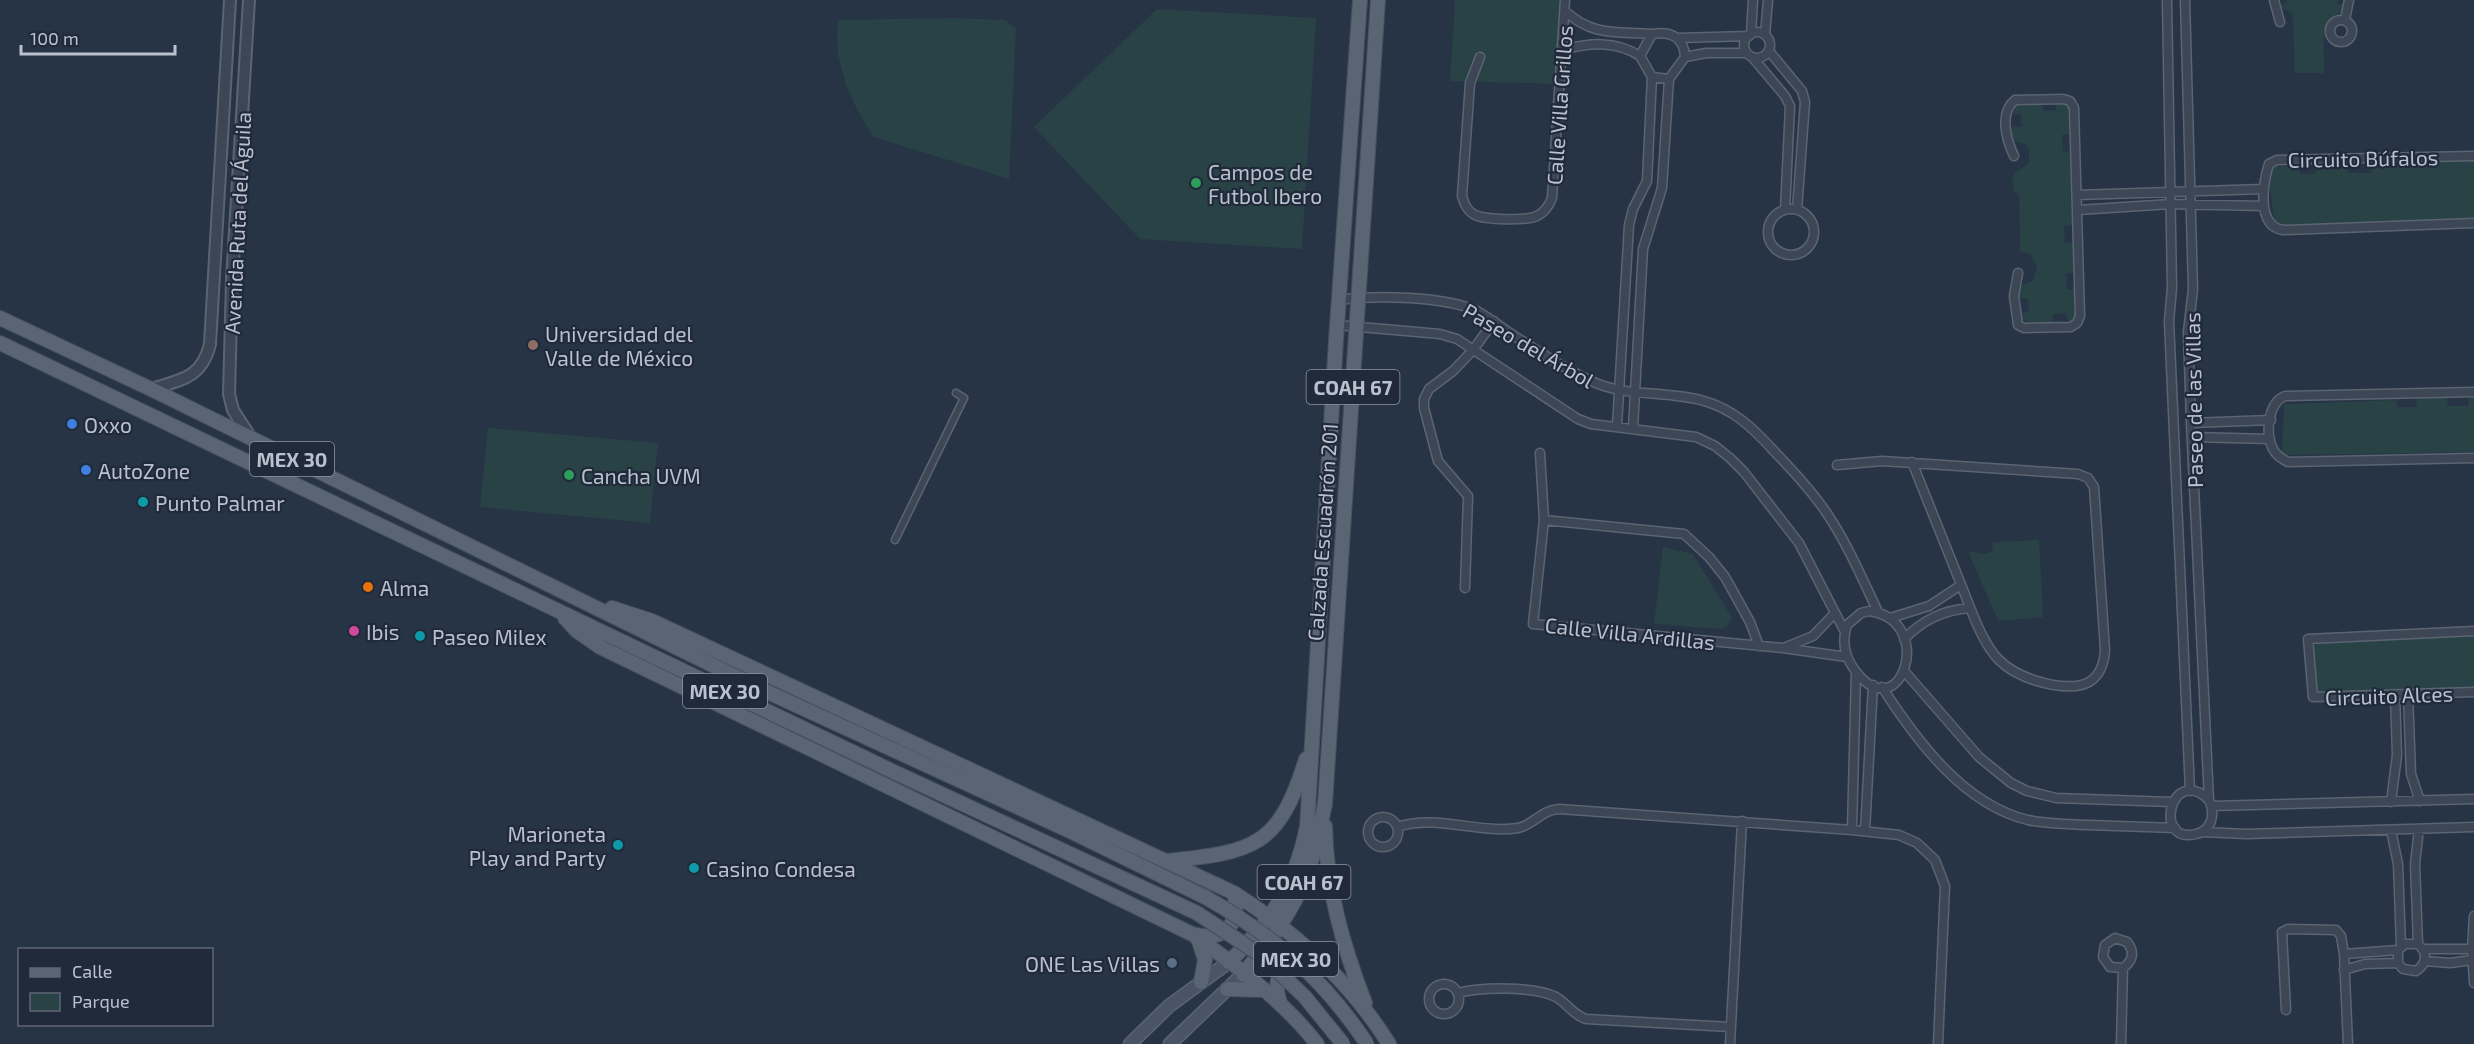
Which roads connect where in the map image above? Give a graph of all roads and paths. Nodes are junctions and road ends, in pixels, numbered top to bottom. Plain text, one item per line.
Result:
1 (230, 0) edge
2 (249, 0) edge
3 (1360, 0) edge
4 (1378, 0) edge
5 (1565, 0) edge
6 (1753, 0) edge
7 (1767, 0) edge
8 (2167, 0) edge
9 (2185, 0) edge
10 (2274, 0) edge
11 (2349, 0) edge
12 (1565, 11) junction
13 (2345, 20) dead end
14 (2280, 22) dead end
15 (1653, 34) junction
16 (1750, 35) junction
17 (1766, 35) junction
18 (1678, 38) junction
19 (1562, 51) junction
20 (1769, 51) junction
21 (1750, 55) junction
22 (1640, 56) junction
23 (1480, 57) dead end
24 (1685, 57) junction
25 (1652, 77) junction
26 (1669, 79) junction
27 (2014, 156) dead end
28 (2474, 156) edge
29 (2233, 189) junction
30 (2264, 189) junction
31 (2171, 190) junction
32 (2191, 190) junction
33 (2077, 195) junction
34 (2171, 204) junction
35 (2191, 204) junction
36 (2234, 205) junction
37 (2264, 206) junction
38 (1785, 210) junction
39 (1797, 210) junction
40 (2078, 210) junction
41 (2474, 223) edge
42 (2018, 273) dead end
43 (1359, 297) junction
44 (1338, 300) junction
45 (0, 318) edge
46 (1494, 321) junction
47 (1337, 325) junction
48 (1357, 327) junction
49 (0, 343) edge
50 (1473, 350) junction
51 (151, 389) junction
52 (1619, 392) junction
53 (2474, 392) edge
54 (956, 393) dead end
55 (1635, 393) junction
56 (2271, 420) junction
57 (2239, 422) junction
58 (2191, 423) junction
59 (1617, 426) junction
60 (1633, 428) junction
61 (2192, 437) junction
62 (2240, 438) junction
63 (2270, 439) junction
64 (253, 440) junction
65 (1540, 453) dead end
66 (2474, 458) edge
67 (1912, 462) junction
68 (1837, 465) dead end
69 (1544, 520) junction
70 (895, 540) dead end
71 (1961, 585) junction
72 (1465, 588) dead end
73 (584, 601) junction
74 (1929, 606) junction
75 (1970, 608) junction
76 (557, 610) junction
77 (1878, 612) junction
78 (1835, 613) junction
79 (1934, 616) junction
80 (1890, 618) junction
81 (2474, 631) edge
82 (1845, 632) junction
83 (1904, 639) junction
84 (1759, 646) junction
85 (1783, 648) junction
86 (1847, 657) junction
87 (1856, 672) junction
88 (1905, 672) junction
89 (1877, 686) junction
90 (2474, 692) edge
91 (2395, 694) junction
92 (2408, 694) junction
93 (1311, 743) junction
94 (2397, 755) junction
95 (2409, 755) junction
96 (1854, 770) junction
97 (1869, 771) junction
98 (2190, 791) junction
99 (2474, 799) edge
100 (2421, 801) junction
101 (2172, 802) junction
102 (2391, 802) junction
103 (2210, 803) junction
104 (1325, 804) junction
105 (1742, 821) junction
106 (1397, 826) dead end
107 (2474, 827) edge
108 (2175, 828) junction
109 (2419, 829) junction
110 (1852, 830) junction
111 (2391, 830) junction
112 (1865, 831) junction
113 (2202, 832) junction
114 (1167, 861) junction
115 (1234, 893) junction
116 (2474, 916) edge
117 (1276, 921) junction
118 (1195, 936) junction
119 (2421, 947) junction
120 (2399, 948) junction
121 (2472, 950) junction
122 (2344, 954) junction
123 (2472, 960) junction
124 (1321, 961) junction
125 (2425, 961) junction
126 (1229, 962) junction
127 (2398, 963) junction
128 (2123, 968) dead end
129 (2344, 970) junction
130 (1243, 974) junction
131 (2474, 983) edge
132 (1199, 984) junction
133 (1227, 989) junction
134 (1262, 990) junction
135 (1458, 993) dead end
136 (1214, 1001) junction
137 (1281, 1005) junction
138 (2286, 1010) dead end
139 (1370, 1013) junction
140 (1730, 1027) junction
141 (1130, 1044) edge
142 (1170, 1044) edge
143 (1317, 1044) edge
144 (1343, 1044) edge
145 (1367, 1044) edge
146 (1389, 1044) edge
147 (1730, 1044) edge
148 (1938, 1044) edge
149 (2121, 1044) edge
150 (2348, 1044) edge

1 - 51 street, Avenida Ruta del Águila
2 - 64 street, Avenida Ruta del Águila
3 - 44 main road, Calzada Escuadrón 201 / COAH 67
4 - 43 main road, Calzada Escuadrón 201 / COAH 67
5 - 12 street, Calle Villa Grillos
6 - 16 street
7 - 17 street
8 - 31 street, Paseo de las Villas
9 - 32 street, Paseo de las Villas
10 - 14 street
11 - 13 street
12 - 15 street
12 - 19 street, Calle Villa Grillos
15 - 18 street
15 - 22 street
16 - 17 street
16 - 18 street
16 - 21 street
17 - 20 street
18 - 24 street
19 - 22 street
19 - 23 street, Calle Villa Grillos
20 - 21 street
20 - 39 street
21 - 24 street
21 - 38 street
22 - 25 street
24 - 26 street
25 - 26 street
25 - 52 street
26 - 55 street
27 - 33 street
28 - 30 street, Circuito Búfalos
29 - 30 street
29 - 32 street
29 - 36 street
30 - 37 street, Circuito Búfalos
31 - 32 street
31 - 33 street
31 - 34 street, Paseo de las Villas
32 - 35 street, Paseo de las Villas
33 - 40 street
34 - 35 street
34 - 40 street
34 - 98 street, Paseo de las Villas
35 - 36 street
35 - 58 street, Paseo de las Villas
36 - 37 street
37 - 41 street
38 - 39 street
38 - 39 street
40 - 42 street
43 - 44 street, Paseo del Árbol
43 - 46 street, Paseo del Árbol
43 - 48 main road, Calzada Escuadrón 201 / COAH 67
44 - 47 main road, Calzada Escuadrón 201 / COAH 67
45 - 51 main road, MEX 30
46 - 50 street
46 - 52 street, Paseo del Árbol
47 - 48 street, Paseo del Árbol
47 - 93 main road, Calzada Escuadrón 201 / COAH 67
48 - 50 street, Paseo del Árbol
48 - 104 main road, Calzada Escuadrón 201 / COAH 67
49 - 76 main road, MEX 30
50 - 59 street, Paseo del Árbol
50 - 72 street
51 - 64 main road, MEX 30
52 - 55 street, Paseo del Árbol
52 - 59 street
53 - 56 street
54 - 70 street
55 - 60 street
55 - 77 street, Paseo del Árbol
56 - 57 street
56 - 63 street
57 - 58 street
57 - 62 street
58 - 61 street, Paseo de las Villas
59 - 60 street, Paseo del Árbol
60 - 78 street, Paseo del Árbol
61 - 62 street
61 - 103 street, Paseo de las Villas
62 - 63 street
63 - 66 street
64 - 73 main road, MEX 30
65 - 69 street, Calle Villa Ardillas
67 - 68 street
67 - 71 street
67 - 75 street
69 - 84 street
69 - 84 street, Calle Villa Ardillas
71 - 74 street
71 - 75 street
73 - 114 main road
73 - 145 main road, MEX 30, bridge
74 - 79 street
74 - 80 street
75 - 79 street
76 - 118 main road
76 - 144 main road, MEX 30, bridge
77 - 80 street
77 - 82 street
78 - 82 street, Paseo del Árbol
78 - 85 street, Calle Villa Ardillas
79 - 83 street
80 - 83 street
81 - 91 street, Circuito Alces
82 - 86 street
83 - 88 street
84 - 85 street, Calle Villa Ardillas
85 - 86 street, Calle Villa Ardillas
86 - 87 street
87 - 89 street
87 - 96 street
88 - 89 street
88 - 101 street
89 - 97 street
89 - 108 street
90 - 92 street, Circuito Alces
91 - 92 street, Circuito Alces
91 - 94 street
92 - 95 street
93 - 114 main road
93 - 117 main road, Calzada Escuadrón 201 / COAH 67
94 - 95 street
94 - 102 street
95 - 100 street
96 - 97 street
96 - 110 street
97 - 112 street
98 - 101 street
98 - 103 street
99 - 100 street
100 - 102 street
101 - 108 street
102 - 103 street
103 - 113 street
104 - 117 main road, Calzada Escuadrón 201 / COAH 67
104 - 139 main road
105 - 106 street
105 - 110 street
105 - 140 street
107 - 109 street
108 - 113 street
109 - 111 street
109 - 119 street
110 - 112 street
111 - 113 street
111 - 120 street
112 - 148 street
114 - 115 main road
115 - 117 main road
115 - 118 main road
116 - 121 street
117 - 124 main road
117 - 126 main road, Calzada Escuadrón 201 / COAH 67
117 - 130 main road, Calzada Escuadrón 201 / COAH 67
118 - 126 main road
118 - 132 main road
119 - 120 street
119 - 121 street
119 - 125 street
120 - 122 street
120 - 127 street
121 - 123 street
122 - 129 street
122 - 138 street
123 - 125 street
123 - 131 street
124 - 137 main road
124 - 139 main road
125 - 127 street
126 - 130 main road
126 - 132 main road, COAH 67
127 - 129 street
128 - 149 street
129 - 150 street
130 - 133 main road, COAH 67
130 - 134 main road
132 - 136 main road
132 - 141 main road, COAH 67
133 - 134 main road
133 - 136 main road, COAH 67
134 - 137 main road
135 - 140 street
136 - 142 main road, COAH 67
137 - 143 main road
139 - 146 main road
140 - 147 street

